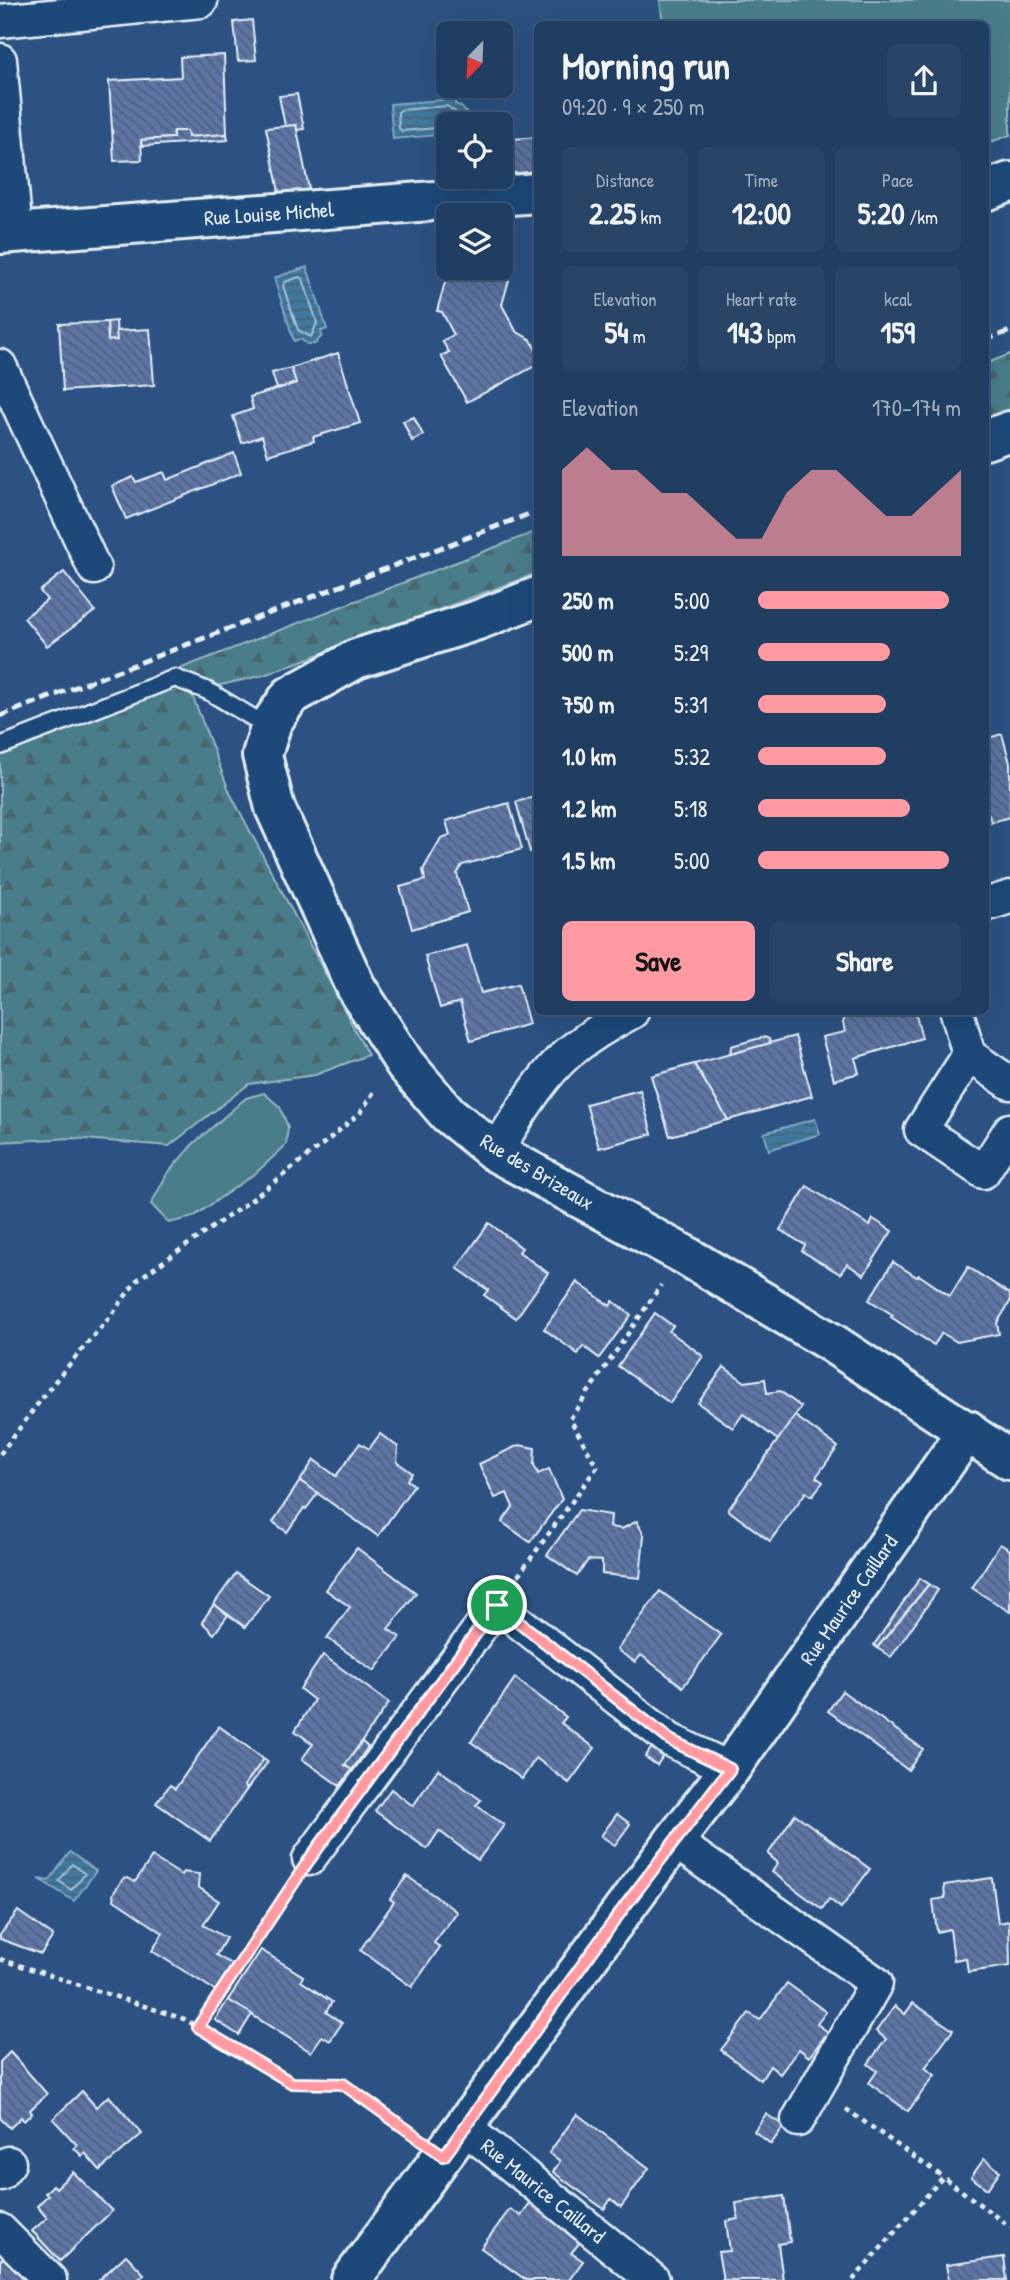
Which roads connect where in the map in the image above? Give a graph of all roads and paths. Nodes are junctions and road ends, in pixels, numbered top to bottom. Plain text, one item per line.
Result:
1 (201, 1) edge
2 (0, 21) edge
3 (0, 60) edge
4 (1010, 182) edge
5 (989, 190) edge
6 (534, 193) edge
7 (8, 233) edge
8 (0, 366) edge
9 (1010, 431) edge
10 (989, 439) edge
11 (94, 568) dead end
12 (534, 598) edge
13 (270, 728) junction
14 (0, 746) edge
15 (1010, 897) edge
16 (989, 904) edge
17 (626, 1015) edge
18 (958, 1015) edge
19 (969, 1055) junction
20 (405, 1064) junction
21 (1010, 1083) edge
22 (1010, 1130) edge
23 (495, 1152) junction
24 (683, 1254) junction
25 (968, 1430) junction
26 (0, 1454) edge
27 (1010, 1460) edge
28 (497, 1605) junction
29 (730, 1769) junction
30 (674, 1841) junction
31 (309, 1860) joint
32 (0, 1959) edge
33 (198, 2027) junction
34 (816, 2088) junction
35 (798, 2120) dead end
36 (454, 2142) junction
37 (943, 2176) junction
38 (1010, 2227) edge
39 (0, 2230) edge
40 (50, 2280) edge
41 (351, 2280) edge
42 (653, 2280) edge
43 (853, 2280) edge

1 - 2 street
3 - 7 street
4 - 5 street
6 - 7 street, Rue Louise Michel
8 - 11 street
9 - 10 street
12 - 13 street, Rue des Brizeaux
13 - 14 lane
13 - 20 street, Rue des Brizeaux
15 - 16 street
17 - 23 street
18 - 19 street
19 - 21 street
19 - 22 street
20 - 23 street, Rue des Brizeaux
20 - 26 path
23 - 24 street, Rue des Brizeaux
24 - 25 street, Rue des Brizeaux
24 - 28 path
25 - 27 street, Rue des Brizeaux
25 - 29 street, Rue Maurice Caillard
28 - 29 street
28 - 31 street
29 - 30 street, Rue Maurice Caillard
30 - 34 street
30 - 36 street, Rue Maurice Caillard
31 - 33 path
32 - 33 path
33 - 36 path
34 - 35 street
34 - 37 path
36 - 41 street, Rue Maurice Caillard
36 - 42 street, Rue Maurice Caillard
37 - 38 path
37 - 43 path
39 - 40 street

